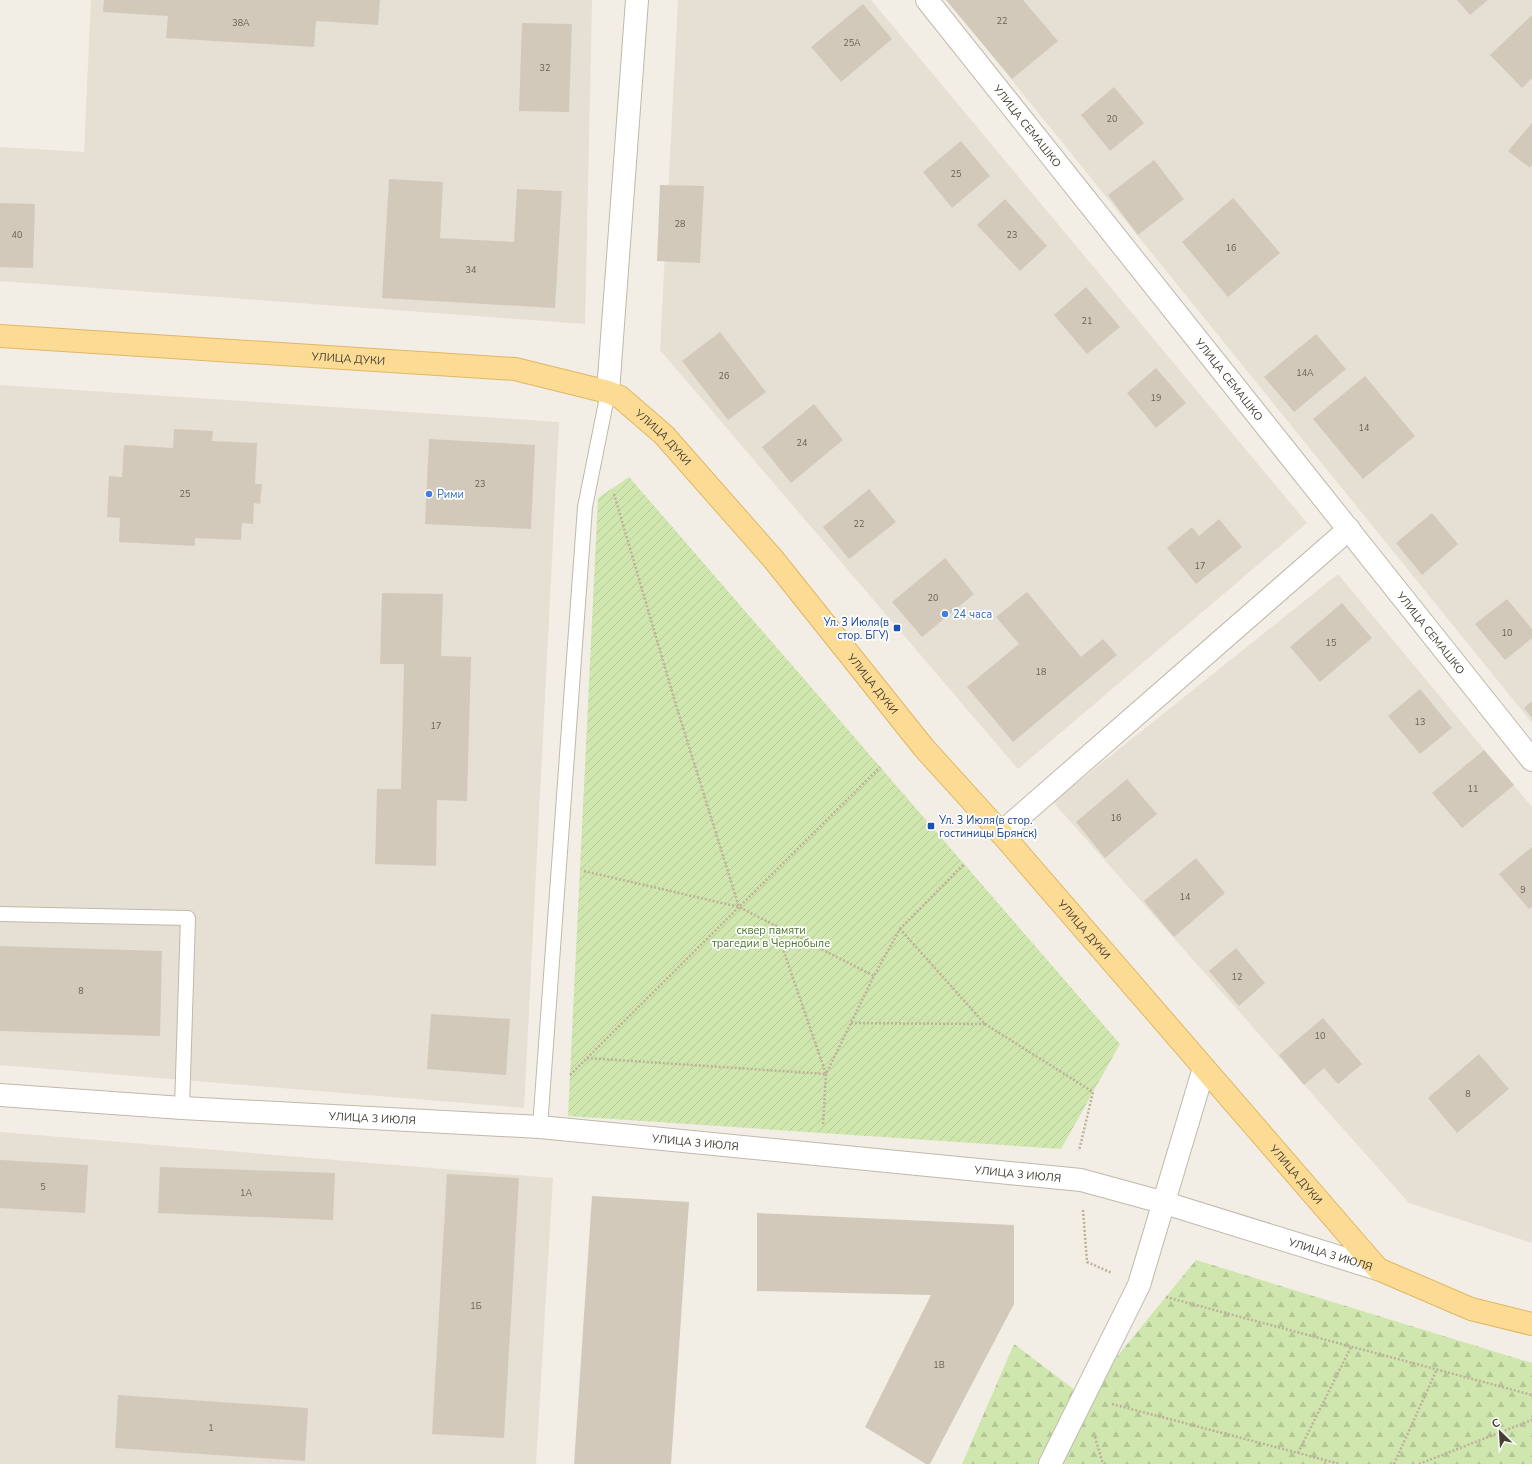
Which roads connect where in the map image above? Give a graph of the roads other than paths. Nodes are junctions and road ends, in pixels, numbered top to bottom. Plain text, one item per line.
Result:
1 (636, 0) edge
2 (927, 0) edge
3 (0, 336) edge
4 (608, 392) junction
5 (1349, 529) junction
6 (1532, 760) edge
7 (1002, 833) junction
8 (0, 914) edge
9 (1204, 1068) junction
10 (0, 1095) edge
11 (182, 1108) junction
12 (540, 1127) junction
13 (1165, 1203) junction
14 (1378, 1269) junction
15 (1532, 1324) edge
16 (1050, 1464) edge

1 - 4 street
2 - 5 street, УЛИЦА СЕМАШКО
3 - 4 main road, УЛИЦА ДУКИ
4 - 7 main road, УЛИЦА ДУКИ
4 - 12 lane
5 - 6 street, УЛИЦА СЕМАШКО
5 - 7 street
7 - 9 main road, УЛИЦА ДУКИ
8 - 11 lane
9 - 13 street
9 - 14 main road, УЛИЦА ДУКИ
10 - 11 street, УЛИЦА 3 ИЮЛЯ
11 - 12 street, УЛИЦА 3 ИЮЛЯ
12 - 13 street, УЛИЦА 3 ИЮЛЯ
13 - 14 street, УЛИЦА 3 ИЮЛЯ
13 - 16 street
14 - 15 main road, УЛИЦА ДУКИ

